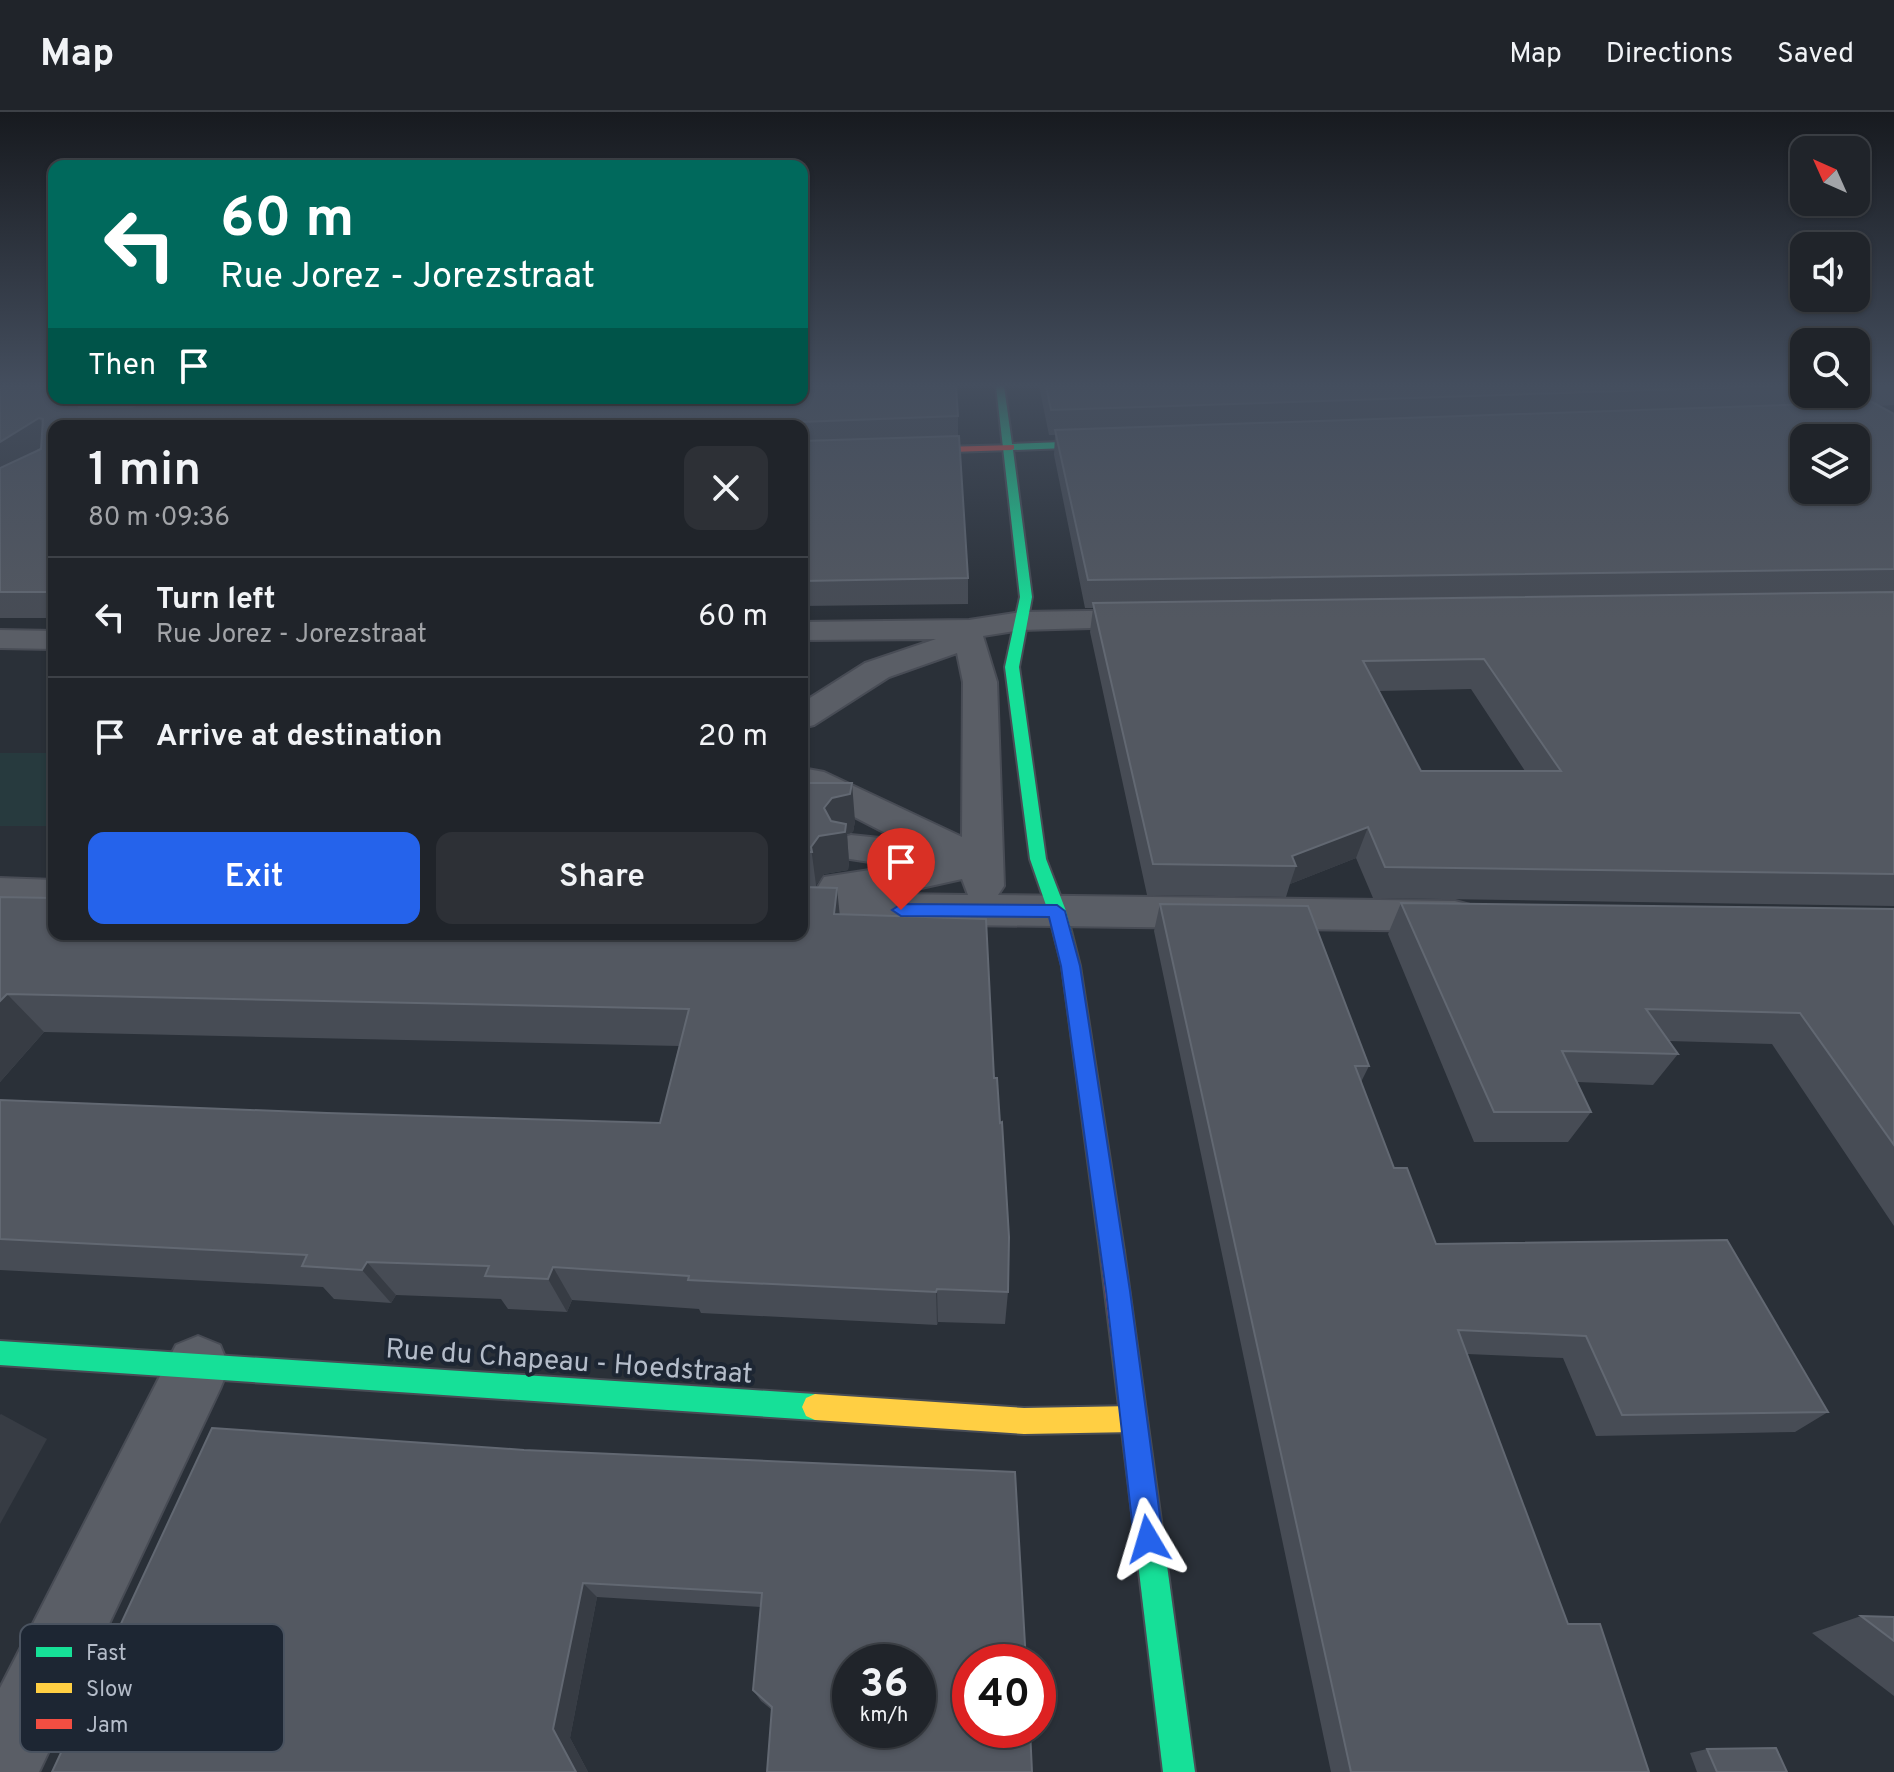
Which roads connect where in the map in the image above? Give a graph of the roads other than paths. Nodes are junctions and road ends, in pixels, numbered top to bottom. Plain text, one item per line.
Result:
1 (1008, 463) edge
2 (1187, 619) edge
3 (1021, 621) junction
4 (808, 631) edge
5 (0, 639) edge
6 (48, 640) edge
7 (808, 714) edge
8 (808, 780) edge
9 (991, 874) junction
10 (808, 886) edge
11 (0, 892) edge
12 (48, 894) edge
13 (808, 908) edge
14 (1057, 911) junction
15 (1493, 917) edge
16 (0, 1353) edge
17 (198, 1367) junction
18 (1134, 1419) junction
19 (71, 1624) edge
20 (20, 1728) edge
21 (0, 1769) edge
22 (1179, 1772) edge

1 - 3 street
2 - 3 street
3 - 4 street
3 - 14 street
5 - 6 street
7 - 9 street
8 - 9 street
9 - 10 street
11 - 12 street
13 - 14 street
14 - 15 street
14 - 18 street
16 - 17 street, Rue du Chapeau - Hoedstraat
17 - 18 street, Rue du Chapeau - Hoedstraat
17 - 19 street
18 - 22 street
20 - 21 street

